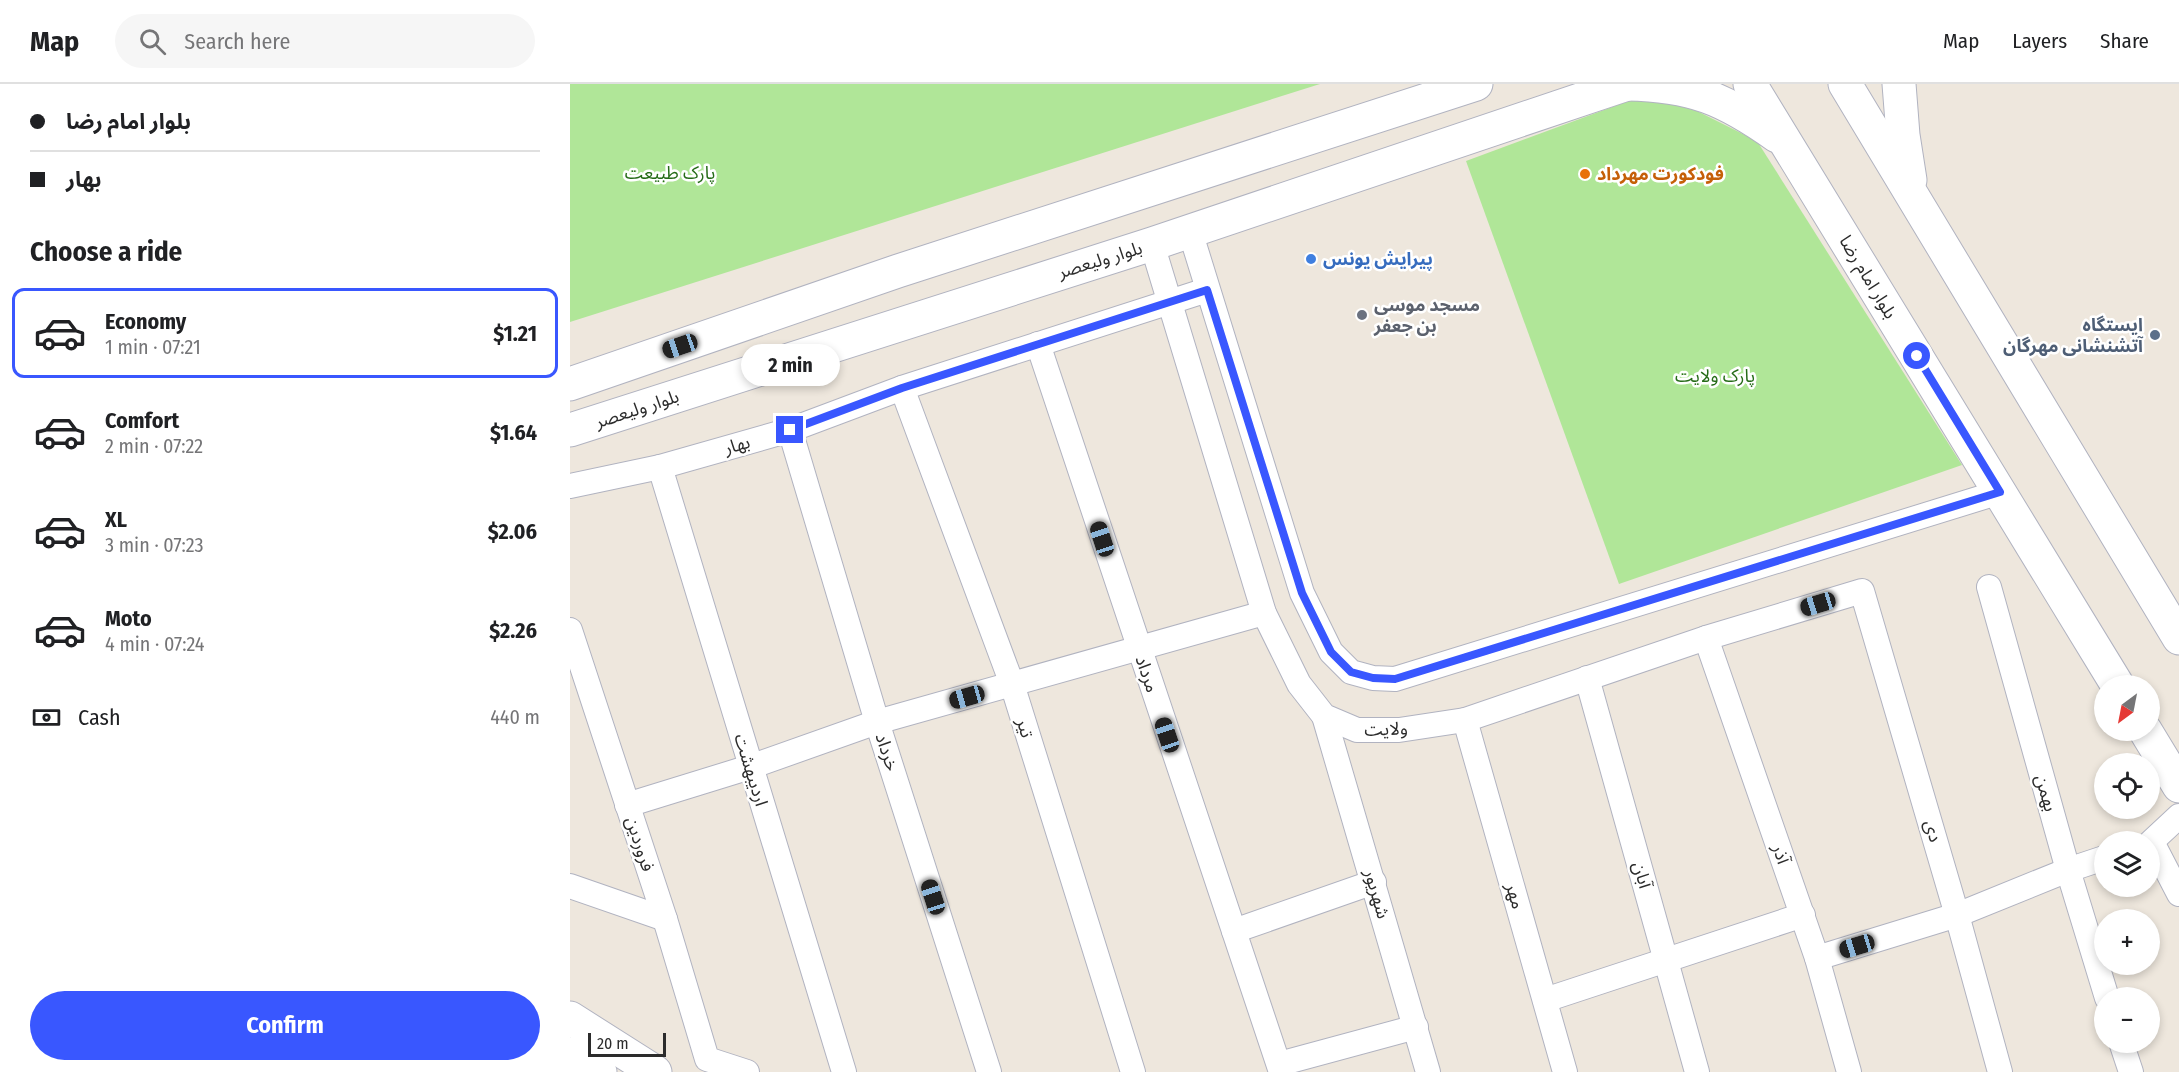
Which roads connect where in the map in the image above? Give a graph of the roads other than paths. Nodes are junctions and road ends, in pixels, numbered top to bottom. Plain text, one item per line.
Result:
1 (1476, 84) edge
2 (1627, 84) edge
3 (1750, 84) edge
4 (1845, 84) edge
5 (1899, 84) edge
6 (1786, 143) junction
7 (1912, 196) junction
8 (1190, 231) junction
9 (1152, 244) junction
10 (898, 271) junction
11 (1207, 290) junction
12 (1170, 303) junction
13 (914, 320) junction
14 (1038, 344) junction
15 (570, 384) edge
16 (902, 388) junction
17 (570, 430) edge
18 (790, 430) junction
19 (660, 467) junction
20 (570, 486) edge
21 (2000, 492) junction
22 (1989, 587) dead end
23 (1862, 591) joint
24 (1264, 613) junction
25 (570, 630) edge
26 (2179, 637) edge
27 (1706, 638) junction
28 (1138, 647) junction
29 (2111, 675) edge
30 (1587, 678) junction
31 (1012, 684) junction
32 (1324, 716) junction
33 (1465, 720) junction
34 (877, 722) junction
35 (2152, 741) edge
36 (750, 767) junction
37 (2179, 786) edge
38 (627, 805) junction
39 (2179, 816) edge
40 (2160, 834) edge
41 (2160, 859) edge
42 (2094, 861) edge
43 (2068, 870) junction
44 (1374, 882) junction
45 (570, 886) edge
46 (2179, 894) edge
47 (1803, 915) junction
48 (1957, 915) junction
49 (665, 919) junction
50 (1234, 931) junction
51 (1817, 958) junction
52 (1666, 960) junction
53 (2104, 987) edge
54 (1545, 1000) junction
55 (570, 1018) edge
56 (1416, 1027) junction
57 (2125, 1053) edge
58 (570, 1054) edge
59 (1280, 1068) edge
60 (600, 1072) edge
61 (655, 1072) edge
62 (747, 1072) edge
63 (844, 1072) edge
64 (989, 1072) edge
65 (1133, 1072) edge
66 (1428, 1072) edge
67 (1565, 1072) edge
68 (1697, 1072) edge
69 (1849, 1072) edge
70 (2000, 1072) edge
71 (2131, 1072) edge

1 - 10 main road
2 - 6 main road, بلوار ولیعصر
2 - 8 main road, بلوار ولیعصر
3 - 6 main road, بلوار امام رضا
4 - 7 main road
5 - 7 main road
6 - 21 main road, بلوار امام رضا
7 - 26 main road
8 - 9 main road, بلوار ولیعصر
8 - 11 street
9 - 12 street, ولایت
9 - 13 main road, بلوار ولیعصر
10 - 13 main road
10 - 15 main road
11 - 12 street, بهار
11 - 21 street
12 - 14 street, بهار
12 - 24 street, ولایت
13 - 17 main road, بلوار ولیعصر
14 - 16 street, بهار
14 - 28 street, مرداد
16 - 18 street, بهار
16 - 31 street, تیر
18 - 19 street, بهار
18 - 34 street, خرداد
19 - 20 street, بهار
19 - 36 street, اردیبهشت
21 - 29 main road, بلوار امام رضا
22 - 43 street, بهمن
23 - 27 street, ولایت
23 - 48 street, دی
24 - 28 street
24 - 32 street, ولایت
25 - 38 street, فروردین
27 - 30 street, ولایت
27 - 47 street, آذر
28 - 31 street
28 - 50 street, مرداد
30 - 33 street, ولایت
30 - 52 street, آبان
31 - 34 street
31 - 65 street, تیر
32 - 33 street, ولایت
32 - 44 street, شهریور
33 - 54 street, مهر
34 - 36 street
34 - 64 street, خرداد
35 - 37 main road
36 - 38 street
36 - 63 street, اردیبهشت
38 - 49 street, فروردین
39 - 40 street
41 - 46 street
42 - 43 street
43 - 48 street
43 - 53 street, بهمن
44 - 50 street
44 - 56 street, شهریور
45 - 49 street
47 - 51 street, آذر
47 - 52 street
48 - 51 street
48 - 70 street, دی
49 - 62 street, فروردین
50 - 59 street, مرداد
51 - 69 street, آذر
52 - 54 street
52 - 68 street, آبان
54 - 67 street, مهر
55 - 61 main road
56 - 59 street
56 - 66 street, شهریور
57 - 71 street
58 - 60 main road

